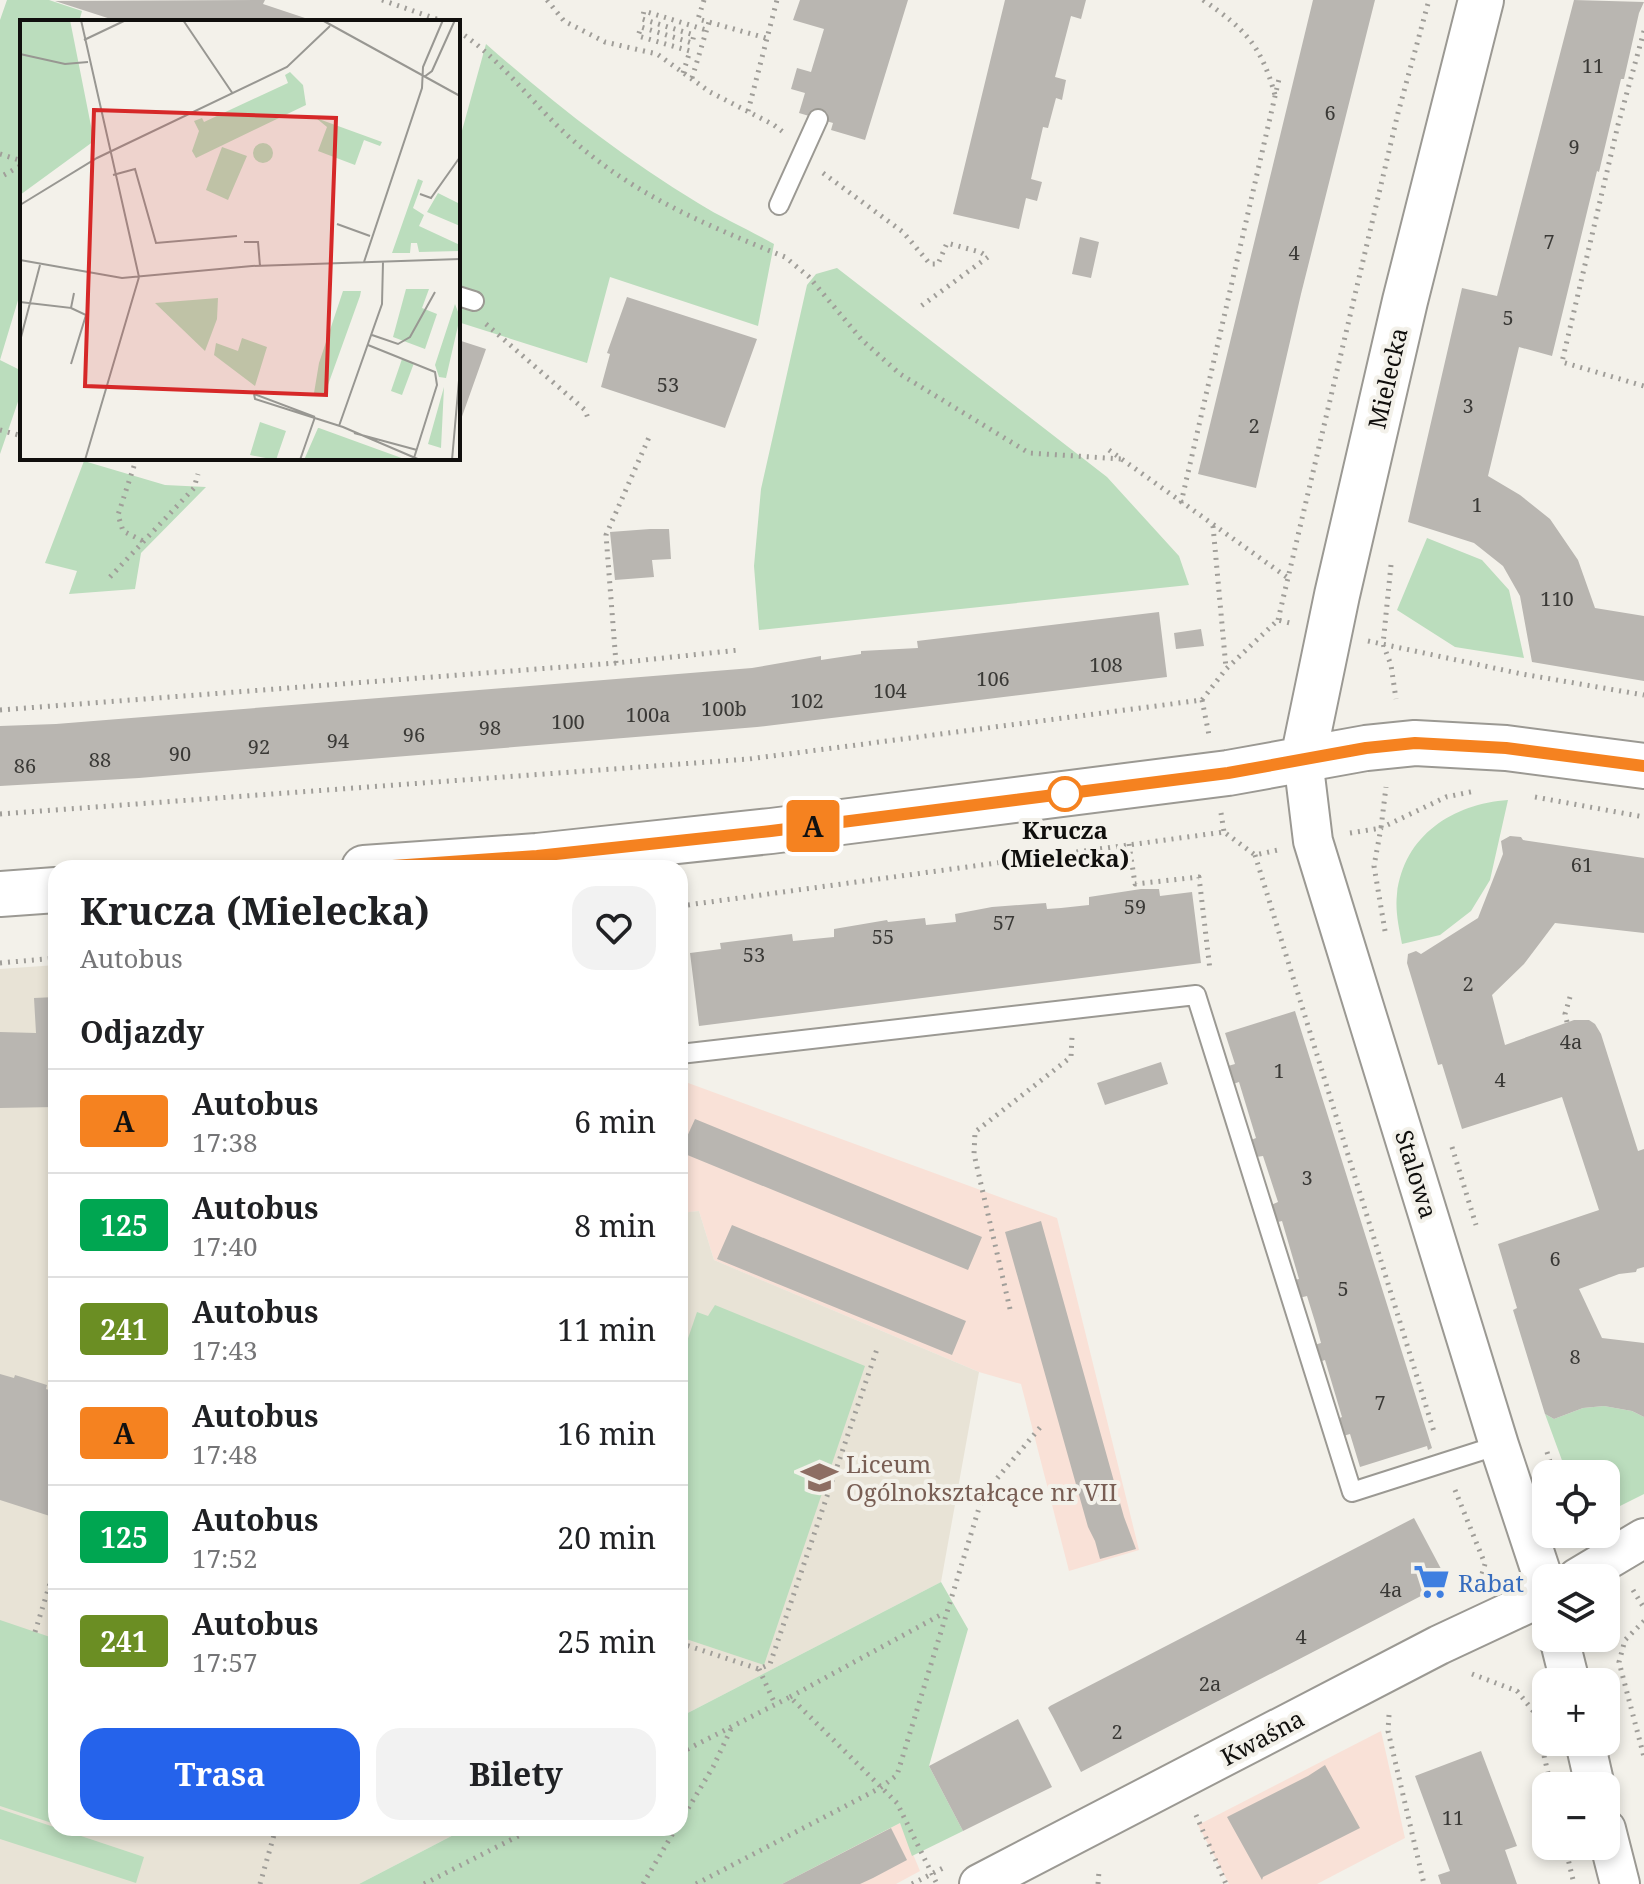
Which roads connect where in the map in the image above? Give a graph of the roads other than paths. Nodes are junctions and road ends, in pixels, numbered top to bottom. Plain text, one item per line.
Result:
1 (1481, 0) edge
2 (818, 119) dead end
3 (779, 205) dead end
4 (1303, 759) junction
5 (1644, 766) edge
6 (515, 860) edge
7 (48, 891) edge
8 (0, 894) edge
9 (688, 1053) edge
10 (1499, 1445) junction
11 (1644, 1538) edge
12 (1538, 1564) edge
13 (1600, 1564) edge
14 (1532, 1602) edge
15 (1614, 1860) edge
16 (979, 1884) edge
17 (1620, 1884) edge

1 - 4 street, Mielecka
2 - 3 lane
4 - 5 street
4 - 6 street
4 - 10 street, Stalowa
7 - 8 street
9 - 10 lane
10 - 12 street, Stalowa
11 - 13 street
14 - 16 street, Kwaśna
15 - 17 street

